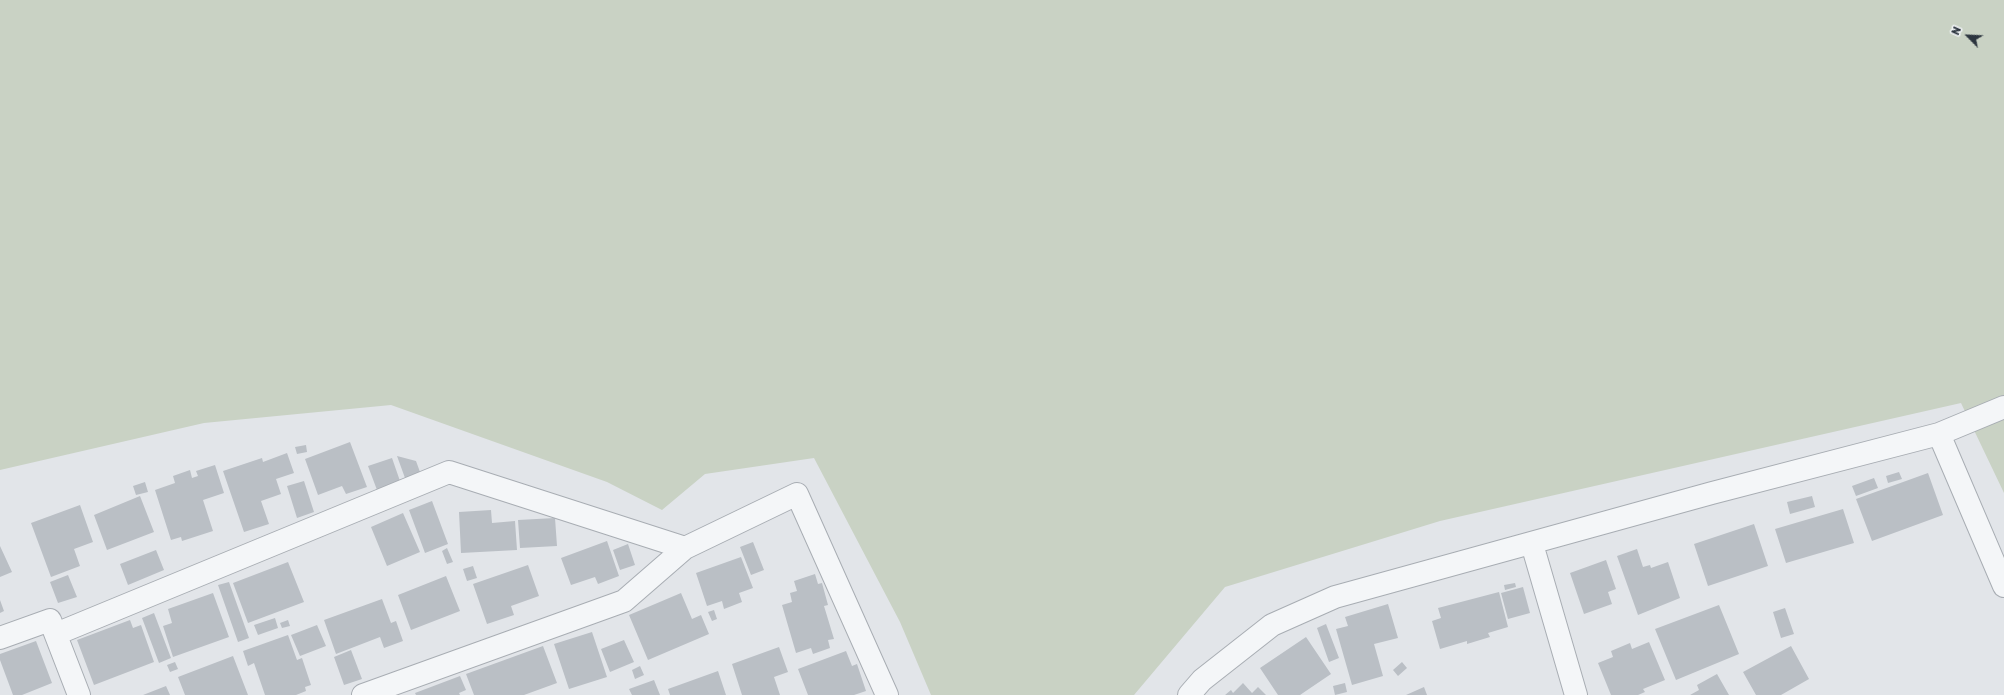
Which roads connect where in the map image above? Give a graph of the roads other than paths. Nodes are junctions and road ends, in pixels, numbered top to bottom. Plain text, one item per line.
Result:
1 (2004, 406) edge
2 (1939, 434) junction
3 (1532, 544) junction
4 (685, 548) junction
5 (2004, 586) edge
6 (56, 634) junction
7 (0, 638) edge
8 (78, 695) edge
9 (363, 695) edge
10 (887, 695) edge
11 (1189, 695) edge
12 (1576, 695) edge

1 - 2 street
2 - 3 street
2 - 5 street
3 - 11 street
3 - 12 street
4 - 6 street
4 - 9 street
4 - 10 street
6 - 7 street
6 - 8 street

